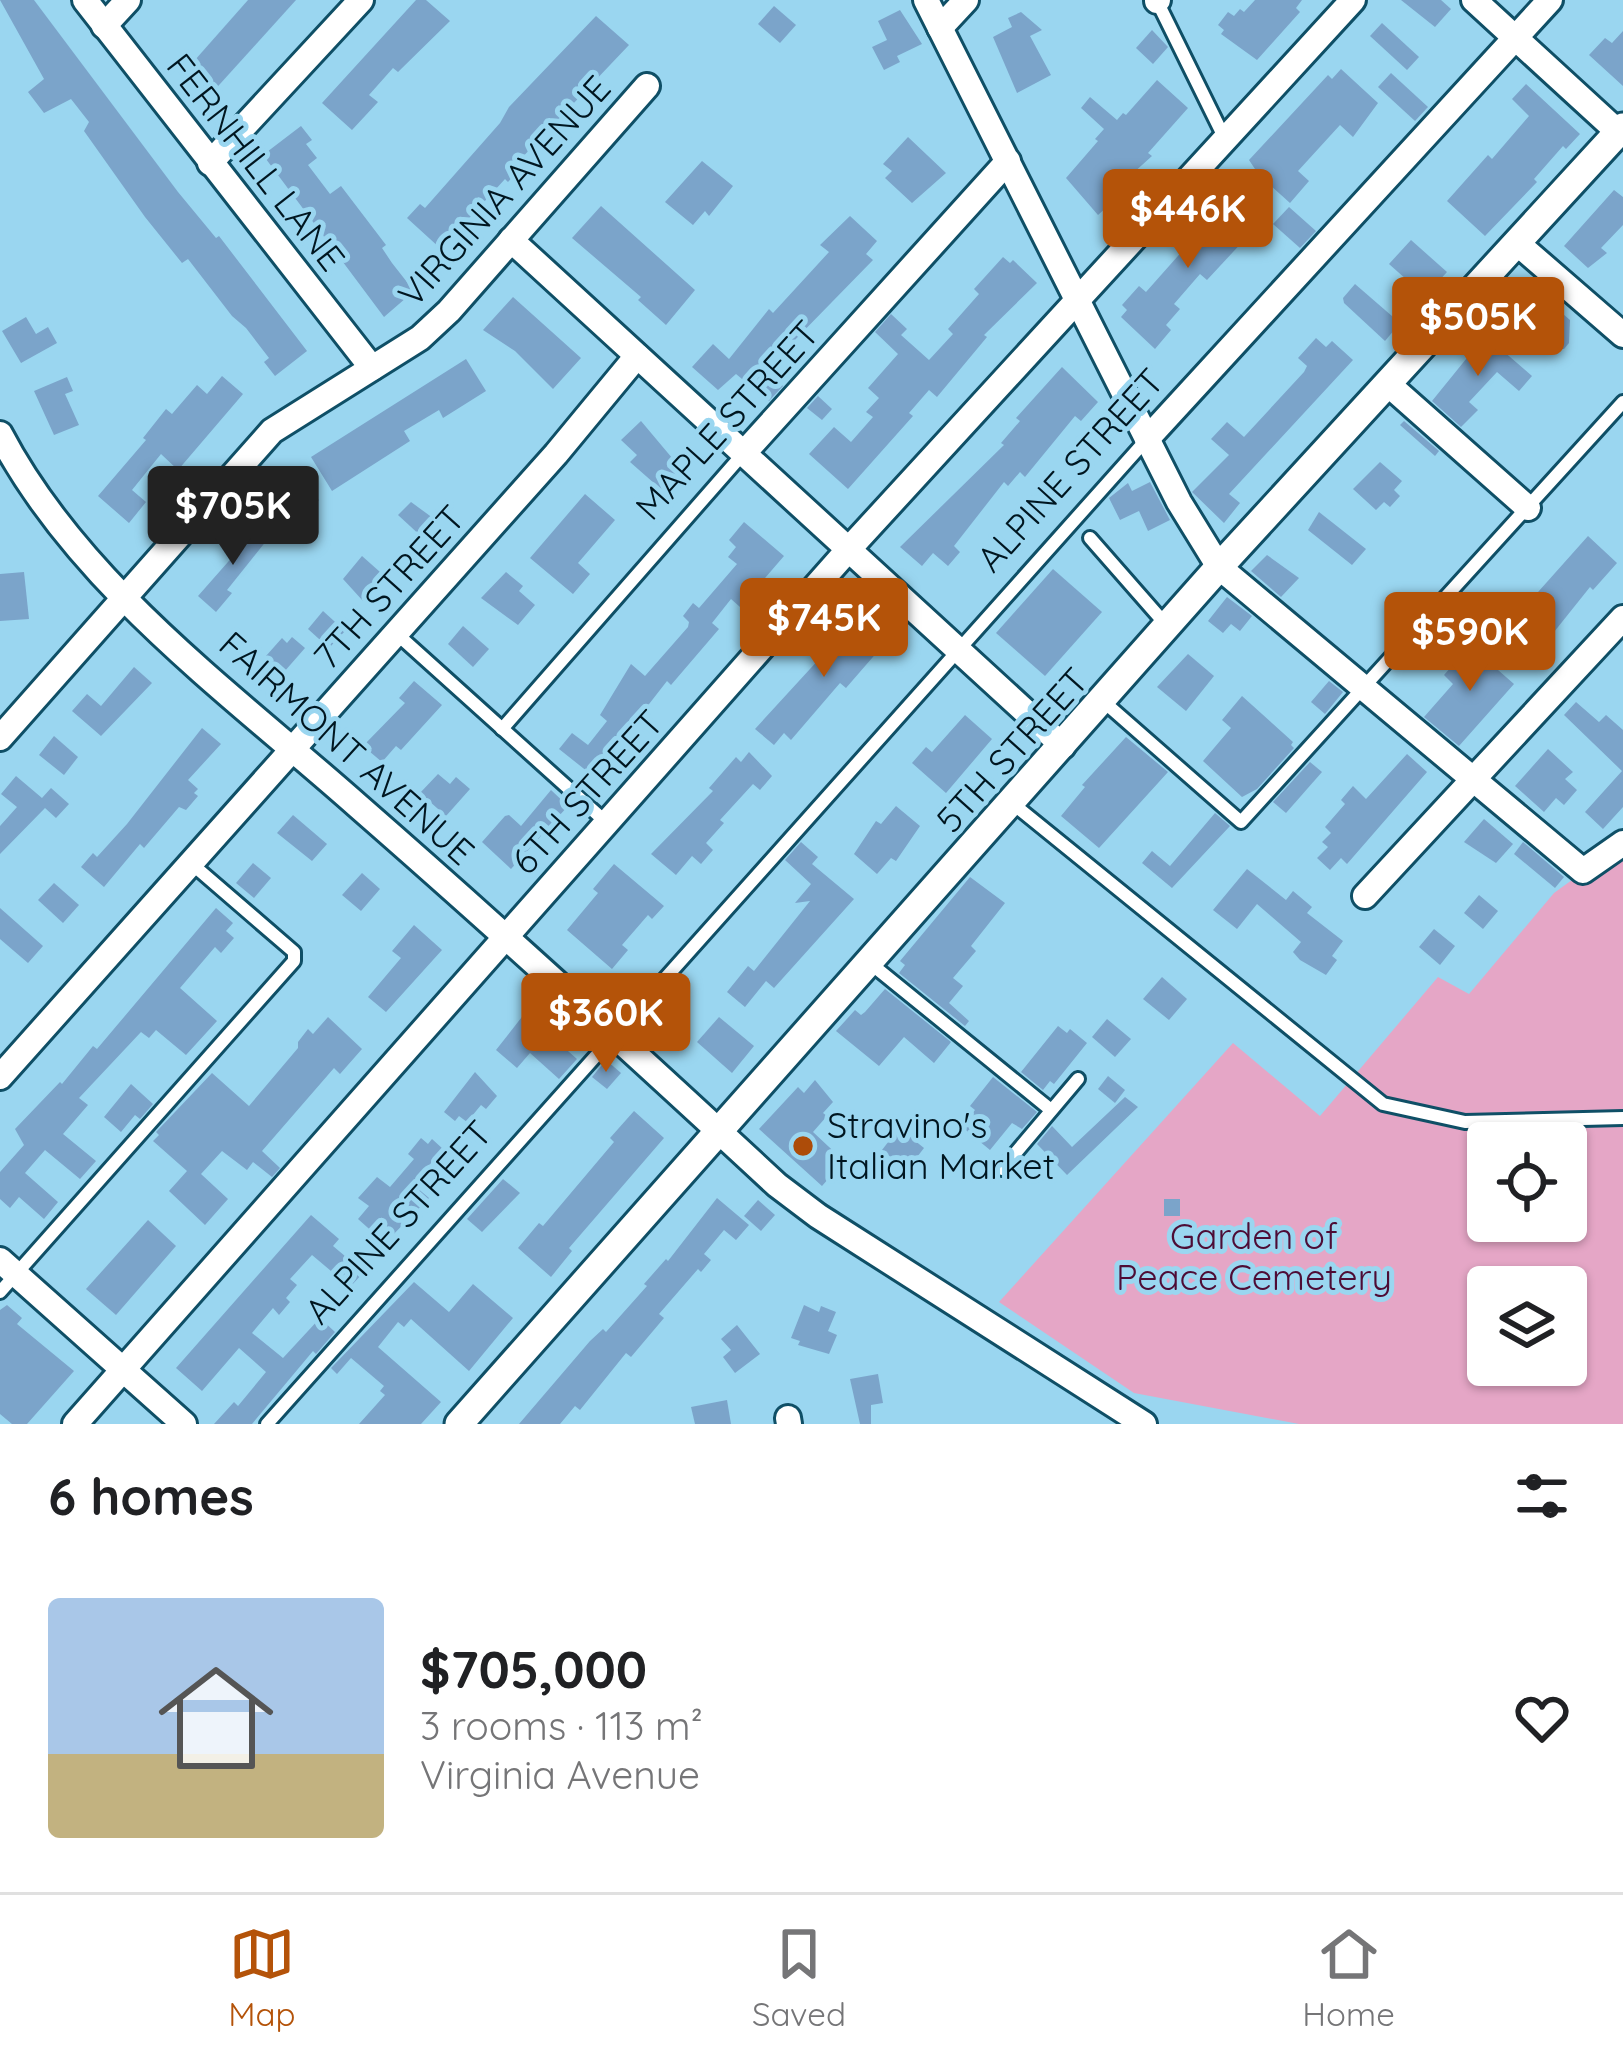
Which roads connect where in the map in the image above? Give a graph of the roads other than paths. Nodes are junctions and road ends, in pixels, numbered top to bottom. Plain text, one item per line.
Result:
1 (85, 0) edge
2 (128, 0) edge
3 (361, 0) edge
4 (926, 0) edge
5 (966, 0) edge
6 (1157, 0) edge
7 (1353, 0) edge
8 (1474, 0) edge
9 (1550, 0) edge
10 (104, 26) junction
11 (940, 28) junction
12 (1515, 38) junction
13 (647, 86) dead end
14 (1621, 130) edge
15 (1226, 140) junction
16 (1008, 161) junction
17 (210, 163) junction
18 (511, 240) junction
19 (1517, 243) junction
20 (1079, 300) junction
21 (1623, 335) edge
22 (637, 356) junction
23 (372, 368) junction
24 (1388, 384) junction
25 (1623, 402) edge
26 (0, 434) edge
27 (1148, 439) junction
28 (743, 454) junction
29 (1528, 508) junction
30 (1090, 538) dead end
31 (848, 550) junction
32 (1220, 567) junction
33 (124, 597) junction
34 (1623, 618) edge
35 (1168, 626) junction
36 (396, 634) junction
37 (957, 650) junction
38 (1361, 689) junction
39 (1103, 701) junction
40 (502, 729) junction
41 (0, 738) edge
42 (1063, 746) junction
43 (293, 748) junction
44 (1473, 781) junction
45 (1012, 803) junction
46 (607, 824) junction
47 (1623, 843) edge
48 (191, 863) junction
49 (1365, 896) dead end
50 (506, 938) junction
51 (870, 963) junction
52 (613, 1034) junction
53 (0, 1077) edge
54 (1078, 1079) dead end
55 (1051, 1111) junction
56 (1623, 1118) edge
57 (720, 1132) junction
58 (1002, 1169) dead end
59 (5, 1275) edge
60 (123, 1370) junction
61 (75, 1424) edge
62 (184, 1424) edge
63 (267, 1424) edge
64 (459, 1424) edge
65 (1144, 1424) edge

1 - 10 street, FERNHILL LANE
2 - 10 street
3 - 17 street
4 - 11 street
5 - 11 street
6 - 15 lane
7 - 15 street, 6TH STREET
8 - 12 street
9 - 12 street, ALPINE STREET
10 - 17 street, FERNHILL LANE
11 - 16 street
12 - 14 street
12 - 27 street, ALPINE STREET
13 - 18 street, VIRGINIA AVENUE
14 - 19 street, 5TH STREET
15 - 20 street, 6TH STREET
16 - 20 street
16 - 28 street, MAPLE STREET
17 - 23 street, FERNHILL LANE
18 - 22 street
18 - 23 street, VIRGINIA AVENUE
19 - 21 street
19 - 24 street, 5TH STREET
20 - 27 street
20 - 31 street, 6TH STREET
22 - 28 street
22 - 36 street, 7TH STREET
23 - 33 street, VIRGINIA AVENUE
24 - 29 street
24 - 32 street, 5TH STREET
25 - 29 lane
26 - 33 street, FAIRMONT AVENUE
27 - 32 street
27 - 37 lane, ALPINE STREET
28 - 31 street
28 - 40 lane, MAPLE STREET
29 - 38 lane
30 - 35 lane
31 - 37 street
31 - 46 street, 6TH STREET
32 - 35 street, 5TH STREET
32 - 38 street
33 - 41 street, VIRGINIA AVENUE
33 - 43 street, FAIRMONT AVENUE
34 - 44 street
35 - 39 street, 5TH STREET
36 - 40 lane
36 - 43 street, 7TH STREET
37 - 42 street
37 - 52 lane, ALPINE STREET
38 - 39 lane
38 - 44 street
39 - 42 street, 5TH STREET
40 - 46 lane
42 - 45 street, 5TH STREET
43 - 48 street, 7TH STREET
43 - 50 street, FAIRMONT AVENUE
44 - 47 street
44 - 49 street
45 - 51 street, 5TH STREET
45 - 56 lane
46 - 50 street, 6TH STREET
48 - 53 street, 7TH STREET
48 - 59 lane
50 - 52 street, FAIRMONT AVENUE
50 - 60 street, 6TH STREET
51 - 55 lane
51 - 57 street, 5TH STREET
52 - 57 street, FAIRMONT AVENUE
52 - 63 lane, ALPINE STREET
54 - 55 lane
55 - 58 lane
57 - 64 street, 5TH STREET
57 - 65 street, FAIRMONT AVENUE
59 - 60 street
60 - 61 street, 6TH STREET
60 - 62 street

